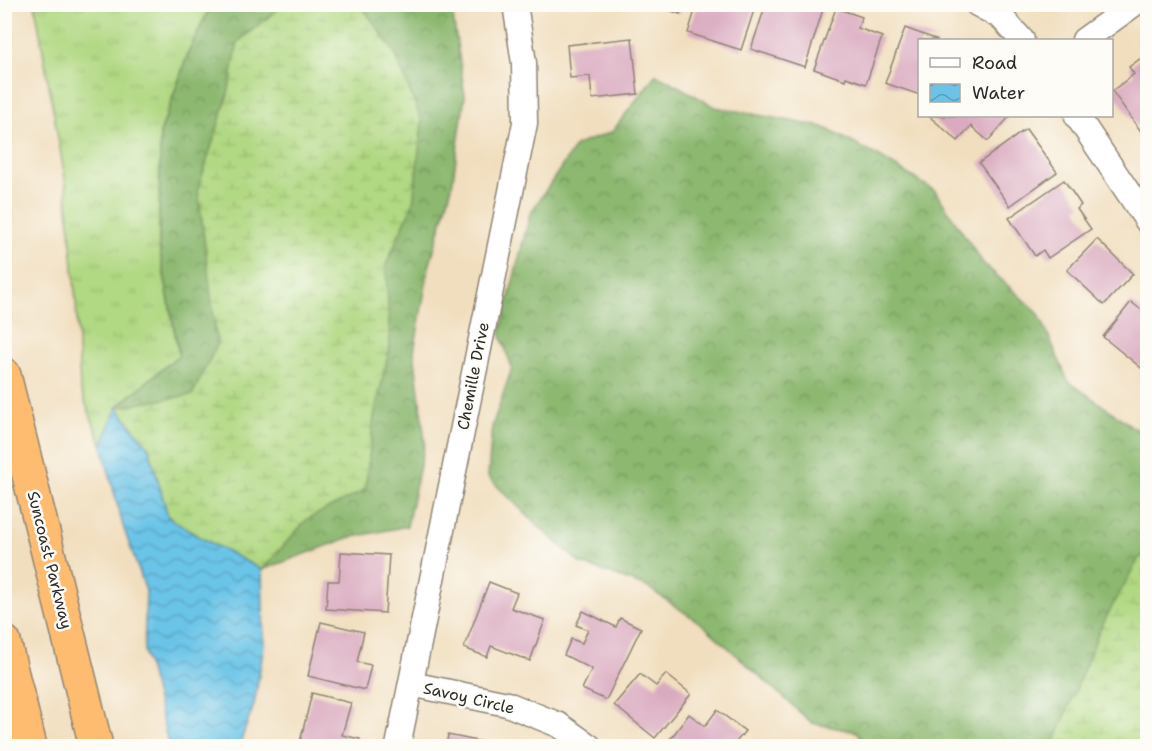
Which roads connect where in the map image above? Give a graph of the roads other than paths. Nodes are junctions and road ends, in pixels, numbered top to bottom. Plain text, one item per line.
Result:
1 (515, 4) edge
2 (978, 4) edge
3 (1134, 4) edge
4 (1021, 39) edge
5 (1085, 39) edge
6 (1078, 117) edge
7 (1148, 222) edge
8 (4, 375) edge
9 (4, 642) edge
10 (411, 684) junction
11 (30, 747) edge
12 (96, 747) edge
13 (398, 747) edge
14 (589, 747) edge

1 - 10 street, Chemille Drive
2 - 4 street
3 - 5 street
6 - 7 street
8 - 12 highway, Suncoast Parkway
9 - 11 highway
10 - 13 street, Chemille Drive
10 - 14 street, Savoy Circle

